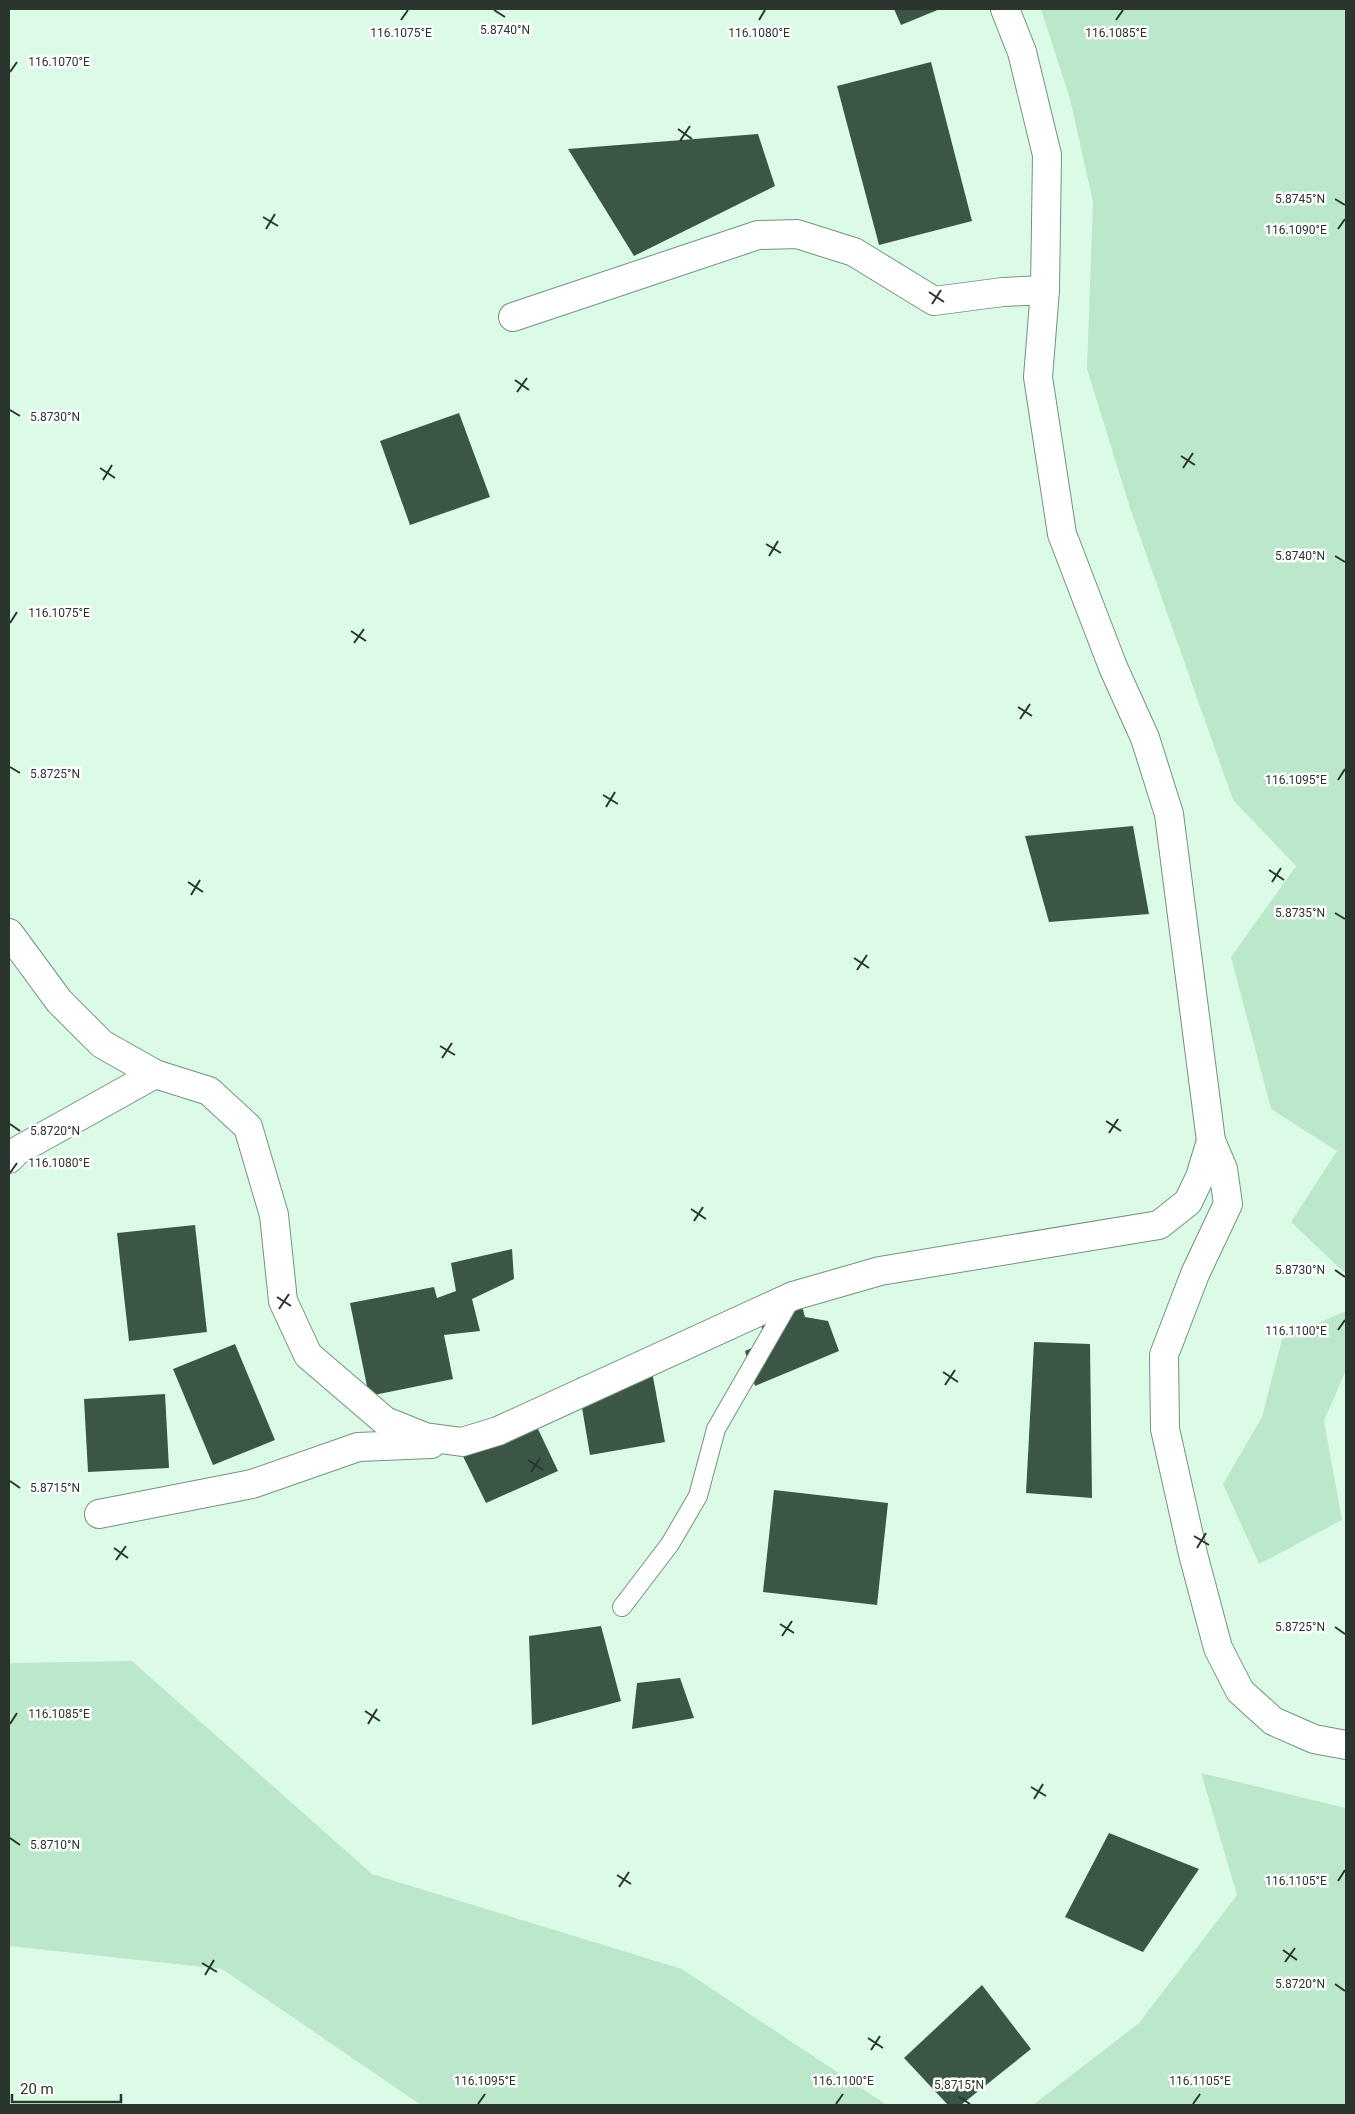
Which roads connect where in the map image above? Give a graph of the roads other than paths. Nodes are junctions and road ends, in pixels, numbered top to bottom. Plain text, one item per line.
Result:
1 (1005, 9) edge
2 (1045, 290) junction
3 (513, 317) dead end
4 (9, 934) edge
5 (155, 1074) junction
6 (1211, 1141) junction
7 (9, 1160) edge
8 (792, 1296) junction
9 (462, 1442) junction
10 (99, 1514) dead end
11 (622, 1607) dead end
12 (1346, 1745) edge

1 - 2 street
2 - 3 street
2 - 6 street
4 - 5 street
5 - 7 street
5 - 9 street
6 - 8 street
6 - 12 street
8 - 9 street
8 - 11 lane
9 - 10 street

